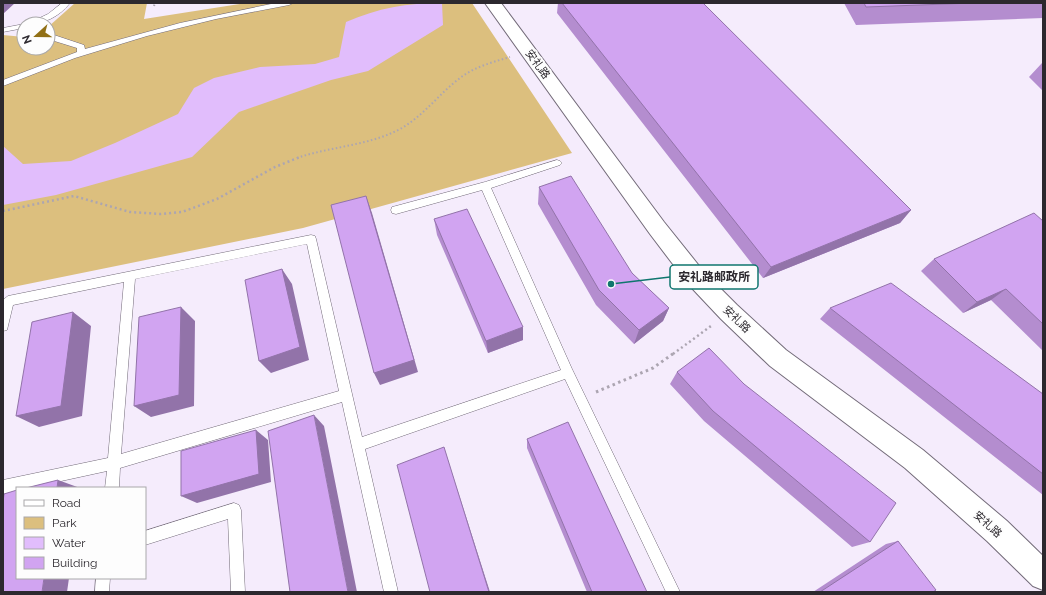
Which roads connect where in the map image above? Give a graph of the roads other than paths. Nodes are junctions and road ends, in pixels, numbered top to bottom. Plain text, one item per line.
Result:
1 (66, 3) edge
2 (290, 3) edge
3 (493, 3) edge
4 (52, 16) edge
5 (16, 28) edge
6 (3, 30) edge
7 (56, 39) edge
8 (81, 54) junction
9 (3, 83) edge
10 (557, 163) dead end
11 (484, 186) junction
12 (396, 210) dead end
13 (130, 276) junction
14 (3, 326) edge
15 (568, 373) junction
16 (345, 395) junction
17 (357, 445) junction
18 (114, 463) junction
19 (3, 487) edge
20 (112, 487) edge
21 (146, 538) edge
22 (1043, 576) edge
23 (103, 579) edge
24 (102, 592) edge
25 (238, 592) edge
26 (390, 592) edge
27 (672, 592) edge

1 - 4 lane
2 - 8 lane
3 - 22 street, 安礼路
5 - 6 lane
7 - 8 lane
8 - 9 lane
10 - 11 lane
11 - 12 lane
11 - 15 lane
13 - 14 lane
13 - 16 lane
13 - 18 lane
15 - 17 lane
15 - 27 lane
16 - 17 lane
16 - 18 lane
17 - 26 lane
18 - 19 lane
18 - 20 lane
21 - 25 lane
23 - 24 lane

